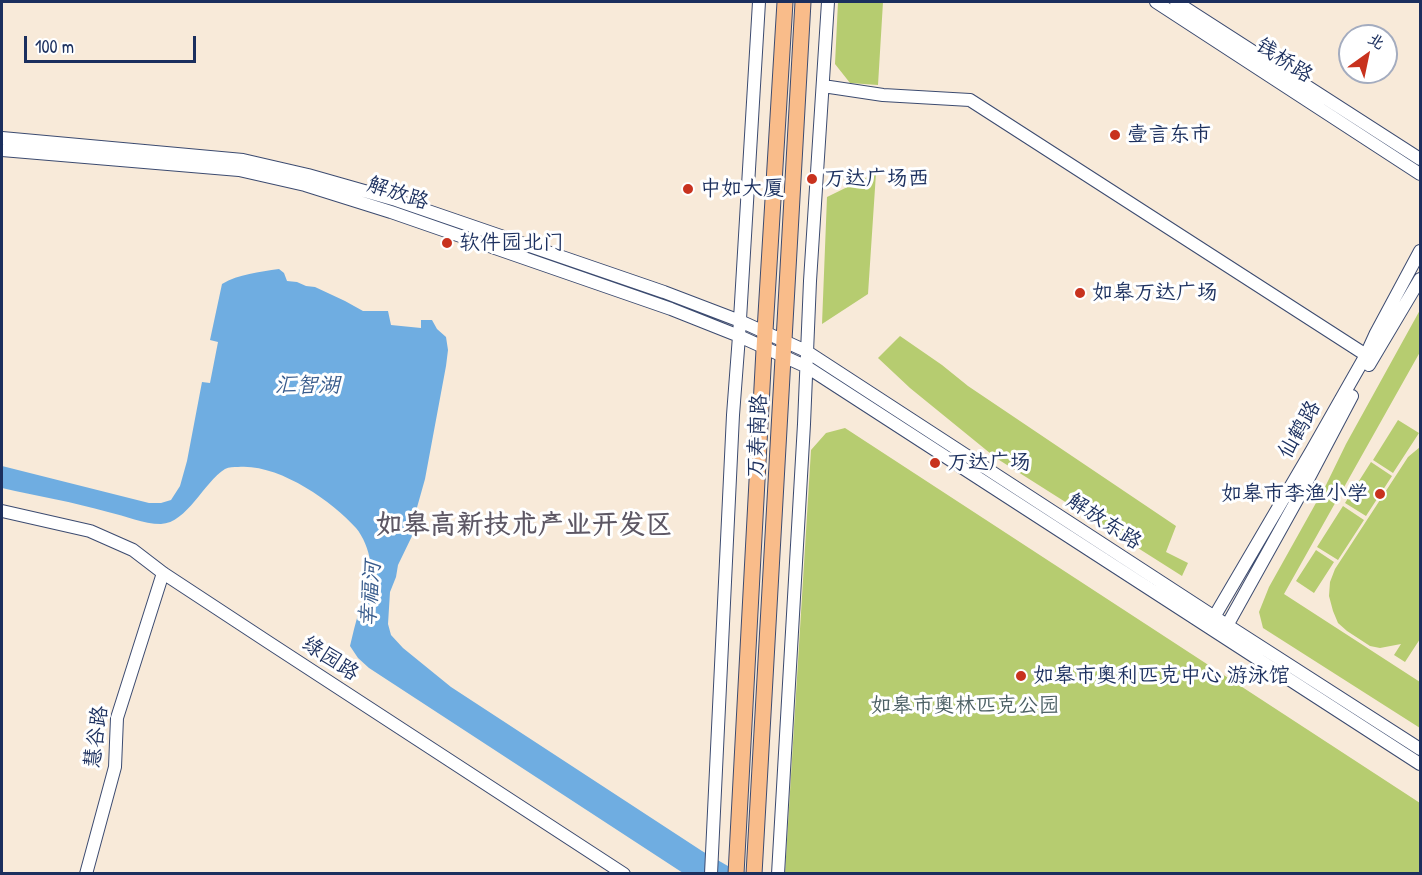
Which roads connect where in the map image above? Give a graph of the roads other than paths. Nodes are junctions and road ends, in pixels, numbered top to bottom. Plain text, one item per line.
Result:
1 (759, 2) edge
2 (785, 2) edge
3 (803, 2) edge
4 (828, 2) edge
5 (1156, 2) edge
6 (1176, 2) edge
7 (823, 86) junction
8 (2, 138) edge
9 (2, 150) edge
10 (1420, 159) edge
11 (1420, 174) edge
12 (1420, 251) edge
13 (1420, 279) edge
14 (740, 321) junction
15 (765, 332) junction
16 (740, 336) junction
17 (785, 341) junction
18 (765, 348) junction
19 (806, 351) junction
20 (1366, 355) junction
21 (783, 357) junction
22 (807, 367) junction
23 (2, 511) edge
24 (163, 573) junction
25 (1211, 622) junction
26 (1224, 630) junction
27 (1420, 749) edge
28 (1420, 764) edge
29 (86, 873) edge
30 (624, 873) edge
31 (711, 873) edge
32 (736, 873) edge
33 (754, 873) edge
34 (778, 873) edge

1 - 14 street
2 - 15 main road, 万寿南路
3 - 17 main road, 万寿南路
4 - 7 street
5 - 11 street, 钱桥路
6 - 10 street, 钱桥路
7 - 19 street
7 - 20 street
8 - 14 street, 解放路
9 - 16 street, 解放路
12 - 20 street, 仙鹤路
13 - 26 street, 仙鹤路
14 - 15 street, 解放路
14 - 16 street
15 - 17 street, 解放东路
15 - 18 main road, 万寿南路
16 - 18 street, 解放路
16 - 31 street
17 - 19 street, 解放东路
17 - 21 main road, 万寿南路
18 - 21 street, 解放东路
18 - 32 main road, 万寿南路
19 - 22 street
19 - 25 street, 解放东路
20 - 25 street, 仙鹤路
21 - 22 street, 解放东路
21 - 33 main road, 万寿南路
22 - 25 street, 解放东路
22 - 34 street
23 - 24 street, 绿园路
24 - 29 street, 慧谷路
24 - 30 street, 绿园路
25 - 26 street, 解放东路
26 - 27 street, 解放东路
26 - 28 street, 解放东路

